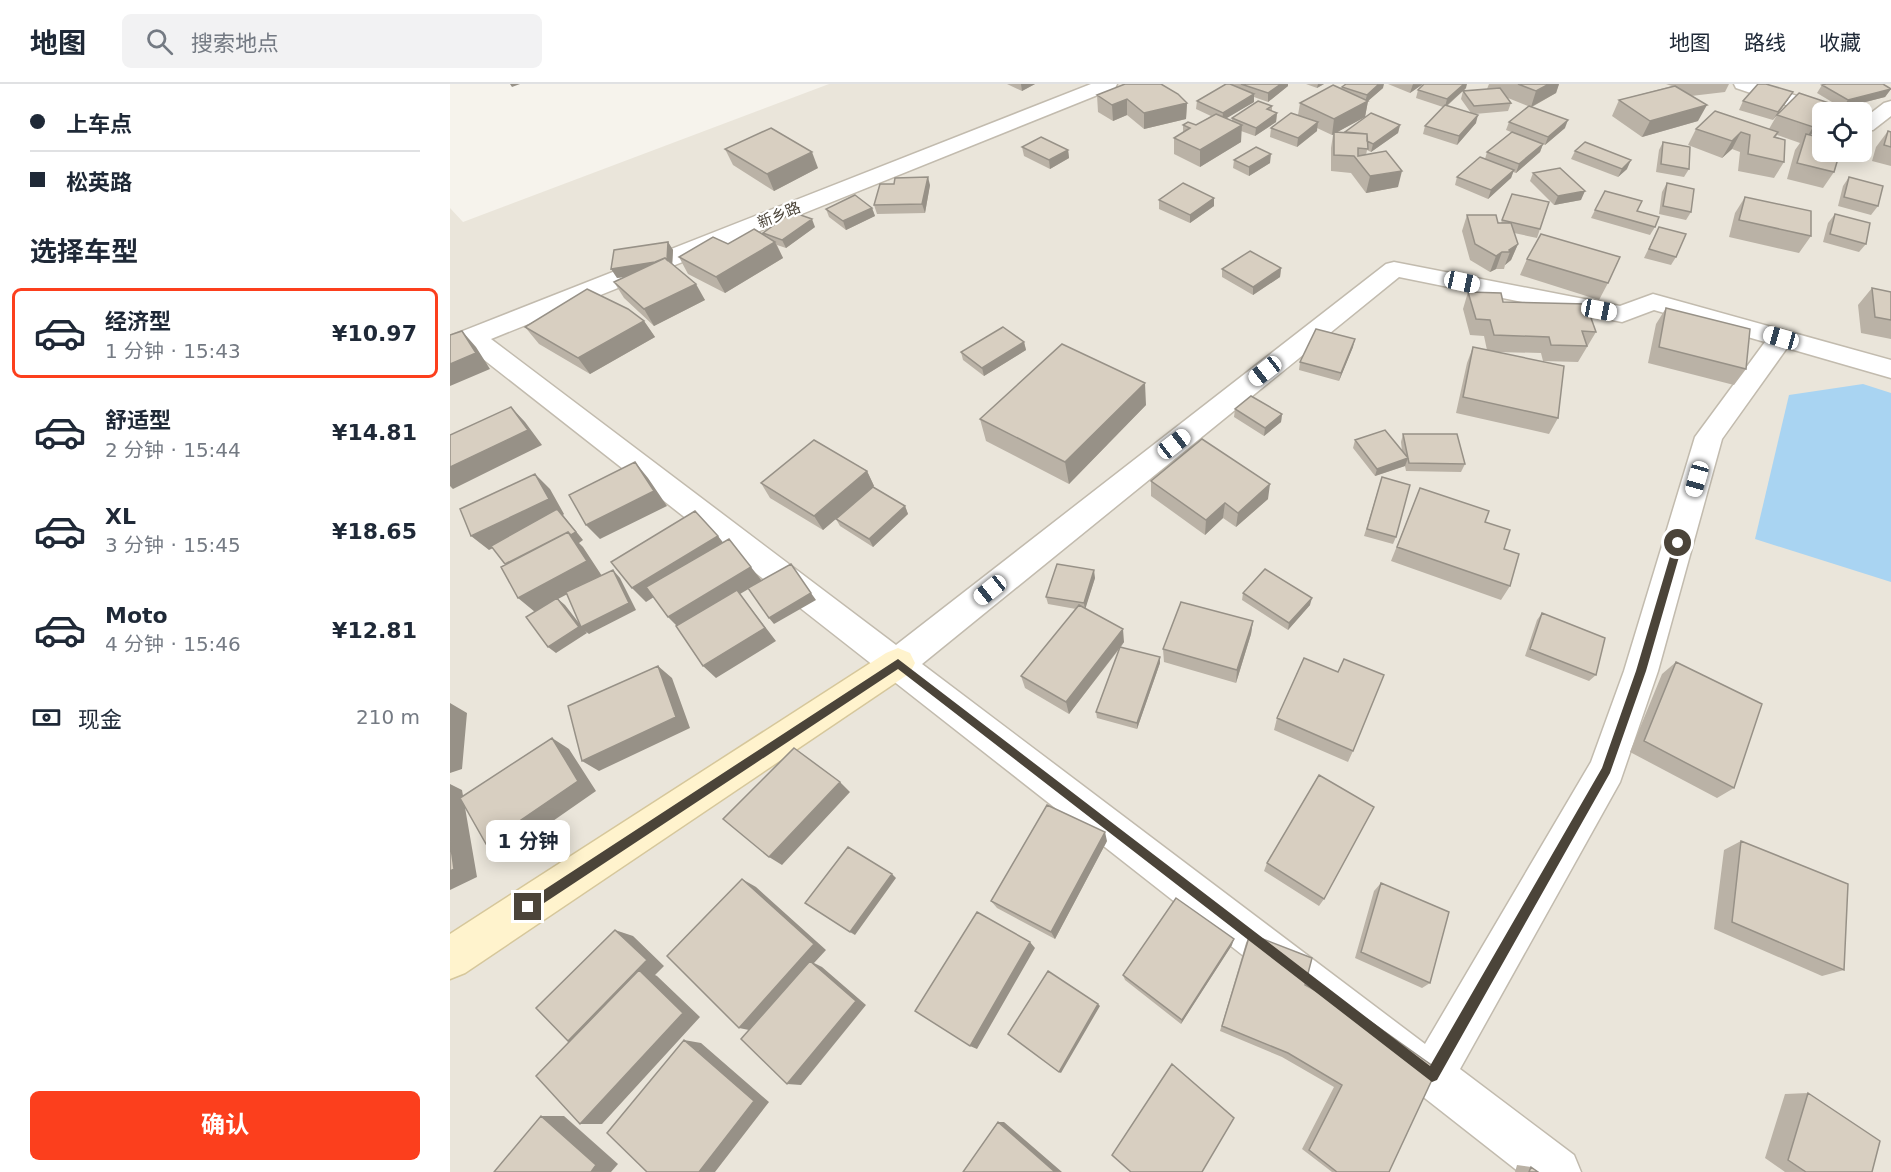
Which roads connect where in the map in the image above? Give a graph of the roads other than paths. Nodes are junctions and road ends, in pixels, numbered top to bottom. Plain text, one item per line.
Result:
1 (1108, 84) edge
2 (1743, 84) edge
3 (1891, 107) edge
4 (1812, 108) edge
5 (1872, 120) edge
6 (1872, 129) edge
7 (1891, 135) edge
8 (1781, 338) junction
9 (461, 342) edge
10 (1891, 369) edge
11 (898, 663) junction
12 (450, 958) edge
13 (1432, 1075) junction
14 (1557, 1172) edge

1 - 9 street, 新乡路
2 - 4 street
3 - 5 street
6 - 7 street
8 - 10 street
8 - 11 street
8 - 13 street
9 - 11 street
11 - 12 street
11 - 13 street
13 - 14 street

